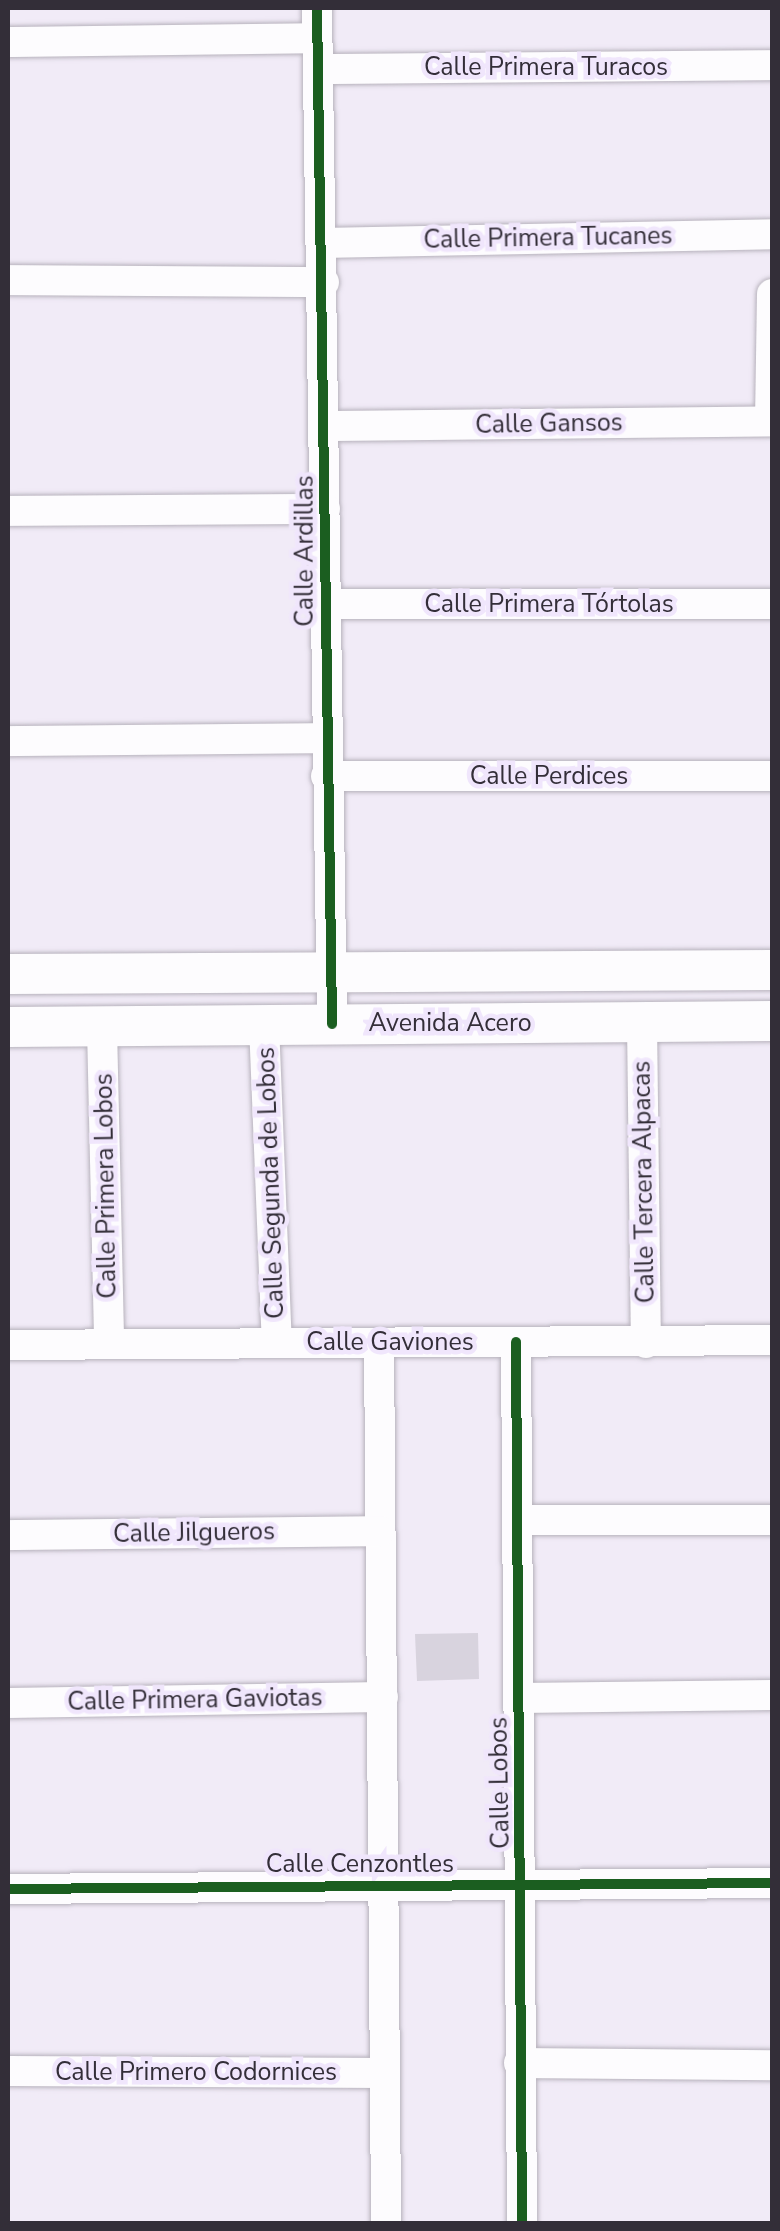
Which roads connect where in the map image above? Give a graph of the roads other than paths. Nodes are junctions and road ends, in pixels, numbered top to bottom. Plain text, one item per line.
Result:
1 (317, 23) edge
2 (8, 42) edge
3 (772, 66) edge
4 (320, 69) junction
5 (772, 234) edge
6 (323, 242) junction
7 (8, 280) edge
8 (324, 282) junction
9 (772, 294) edge
10 (771, 421) edge
11 (325, 426) junction
12 (325, 510) junction
13 (8, 511) edge
14 (325, 604) junction
15 (772, 604) edge
16 (326, 738) junction
17 (8, 741) edge
18 (326, 776) junction
19 (772, 776) edge
20 (772, 970) edge
21 (8, 974) edge
22 (328, 974) junction
23 (772, 1021) edge
24 (642, 1022) junction
25 (264, 1024) junction
26 (332, 1024) junction
27 (8, 1028) edge
28 (102, 1028) junction
29 (772, 1340) edge
30 (277, 1342) junction
31 (516, 1342) junction
32 (379, 1343) junction
33 (646, 1343) junction
34 (109, 1344) junction
35 (8, 1345) edge
36 (520, 1520) junction
37 (772, 1520) edge
38 (380, 1531) junction
39 (8, 1535) edge
40 (772, 1695) edge
41 (383, 1697) junction
42 (519, 1698) junction
43 (8, 1703) edge
44 (385, 1882) junction
45 (772, 1883) edge
46 (521, 1884) junction
47 (8, 1888) edge
48 (519, 2063) junction
49 (772, 2065) edge
50 (8, 2071) edge
51 (384, 2072) junction
52 (386, 2224) edge
53 (522, 2224) edge

1 - 2 street
1 - 4 street, Calle Ardillas
3 - 4 street, Calle Primera Turacos
4 - 6 street, Calle Ardillas
5 - 6 street, Calle Primera Tucanes
6 - 8 street, Calle Ardillas
7 - 8 street
8 - 11 street, Calle Ardillas
9 - 10 street
10 - 11 street, Calle Gansos
11 - 12 street, Calle Ardillas
12 - 13 street
12 - 14 street, Calle Ardillas
14 - 15 street, Calle Primera Tórtolas
14 - 16 street, Calle Ardillas
16 - 17 street
16 - 18 street, Calle Ardillas
18 - 19 street, Calle Perdices
18 - 22 street, Calle Ardillas
20 - 22 street, Avenida Acero
21 - 22 street, Avenida Acero
22 - 26 street, Calle Ardillas
23 - 24 street, Avenida Acero
24 - 26 street, Avenida Acero
24 - 33 street, Calle Tercera Alpacas
25 - 26 street, Avenida Acero
25 - 28 street, Avenida Acero
25 - 30 street, Calle Segunda de Lobos
27 - 28 street, Avenida Acero
28 - 34 street, Calle Primera Lobos
29 - 33 street, Calle Gaviones
30 - 32 street, Calle Gaviones
30 - 34 street, Calle Gaviones
31 - 32 street, Calle Gaviones
31 - 33 street, Calle Gaviones
31 - 36 street, Calle Lobos
32 - 38 street
34 - 35 street, Calle Gaviones
36 - 37 street
36 - 42 street, Calle Lobos
38 - 39 street, Calle Jilgueros
38 - 41 street
40 - 42 street
41 - 43 street, Calle Primera Gaviotas
41 - 44 street
42 - 46 street, Calle Lobos
44 - 46 street, Calle Cenzontles
44 - 47 street, Calle Cenzontles
44 - 51 street
45 - 46 street, Calle Cenzontles
46 - 48 street, Calle Lobos
48 - 49 street
48 - 53 street, Calle Lobos
50 - 51 street, Calle Primero Codornices
51 - 52 street

